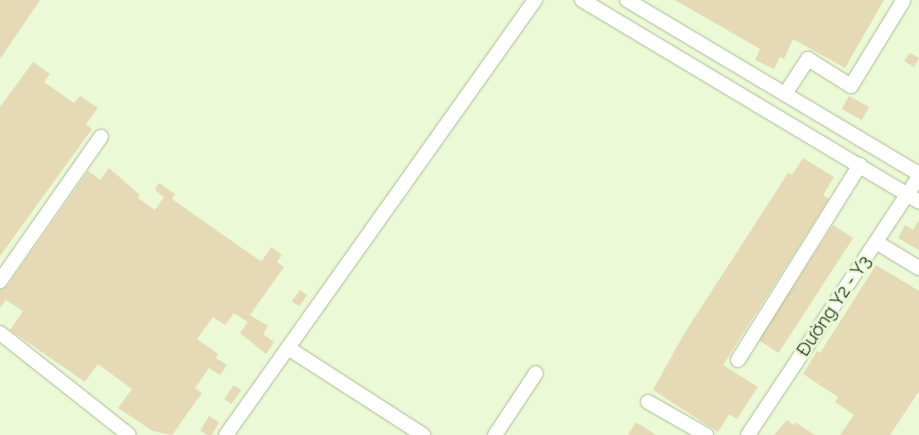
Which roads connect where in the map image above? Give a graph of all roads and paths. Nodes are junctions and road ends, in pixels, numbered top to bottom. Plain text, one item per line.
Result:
1 (535, 0) edge
2 (582, 0) edge
3 (627, 0) edge
4 (903, 1) edge
5 (785, 94) junction
6 (101, 137) dead end
7 (860, 165) junction
8 (919, 176) edge
9 (906, 195) junction
10 (919, 202) edge
11 (876, 242) junction
12 (919, 268) edge
13 (0, 281) edge
14 (0, 333) edge
15 (288, 348) junction
16 (738, 360) dead end
17 (536, 373) dead end
18 (648, 402) dead end
19 (129, 435) edge
20 (226, 435) edge
21 (423, 435) edge
22 (495, 435) edge
23 (706, 435) edge
24 (748, 435) edge

1 - 15 street
2 - 7 street
3 - 5 street
4 - 5 street
5 - 8 street
6 - 13 street
7 - 9 street
7 - 16 street
8 - 9 street, Đường Y2 - Y3
9 - 10 street
9 - 11 street, Đường Y2 - Y3
11 - 12 street
11 - 24 street, Đường Y2 - Y3
14 - 19 street
15 - 20 street
15 - 21 street
17 - 22 street
18 - 23 street

